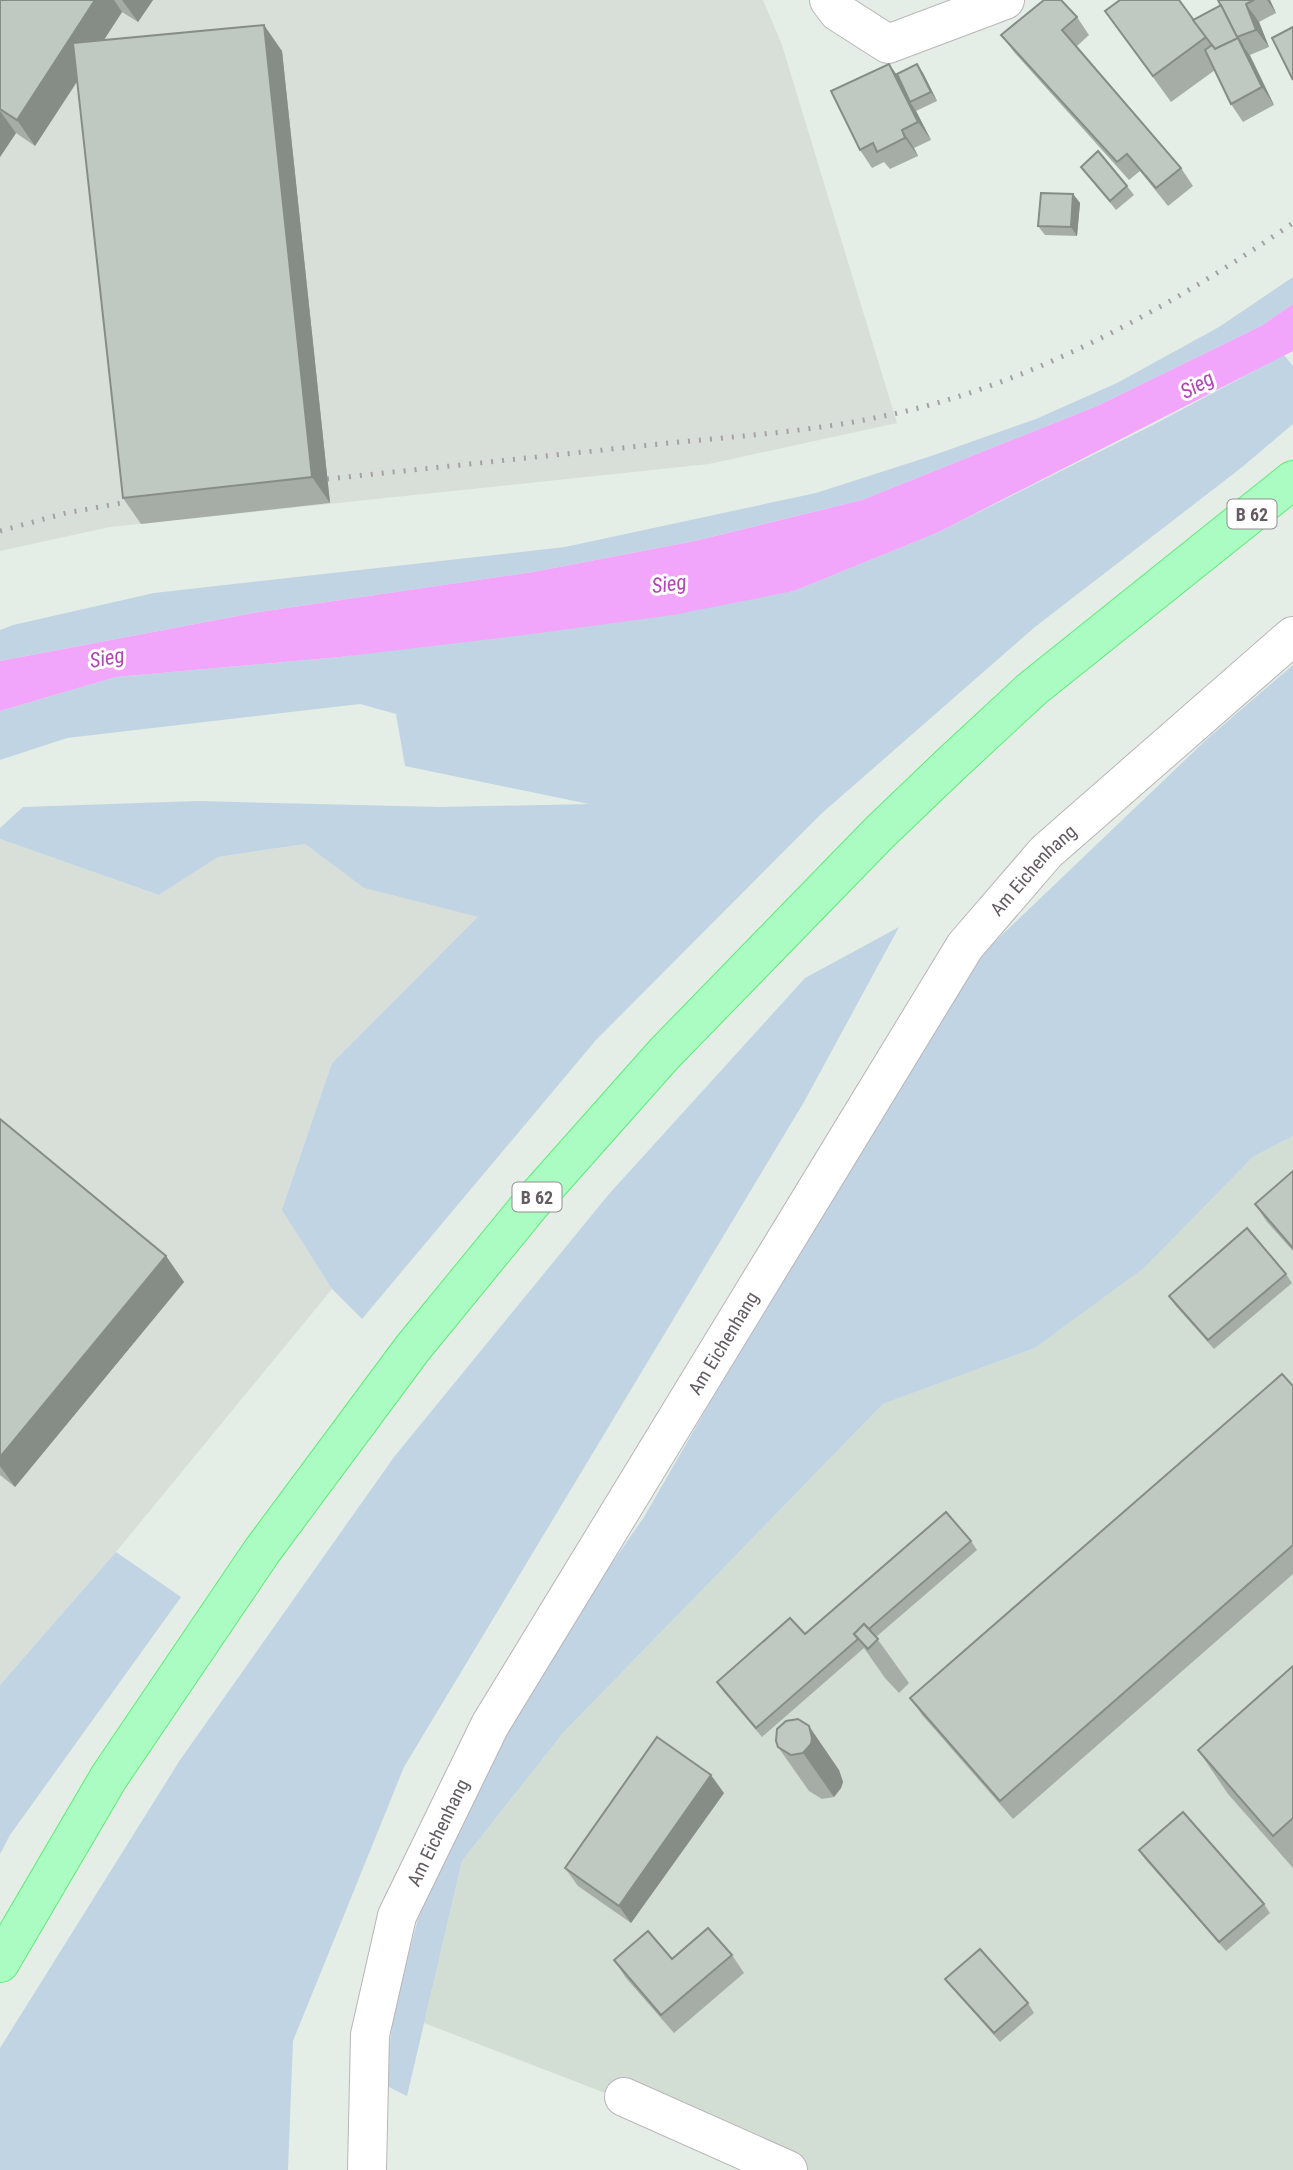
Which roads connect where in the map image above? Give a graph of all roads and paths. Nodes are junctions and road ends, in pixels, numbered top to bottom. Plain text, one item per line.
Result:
1 (829, 0) edge
2 (1005, 0) edge
3 (1293, 480) edge
4 (1293, 636) edge
5 (0, 1963) edge
6 (624, 2097) dead end
7 (367, 2170) edge
8 (788, 2170) edge

1 - 2 street
3 - 5 main road, B 62
4 - 7 street, Am Eichenhang
6 - 8 street

